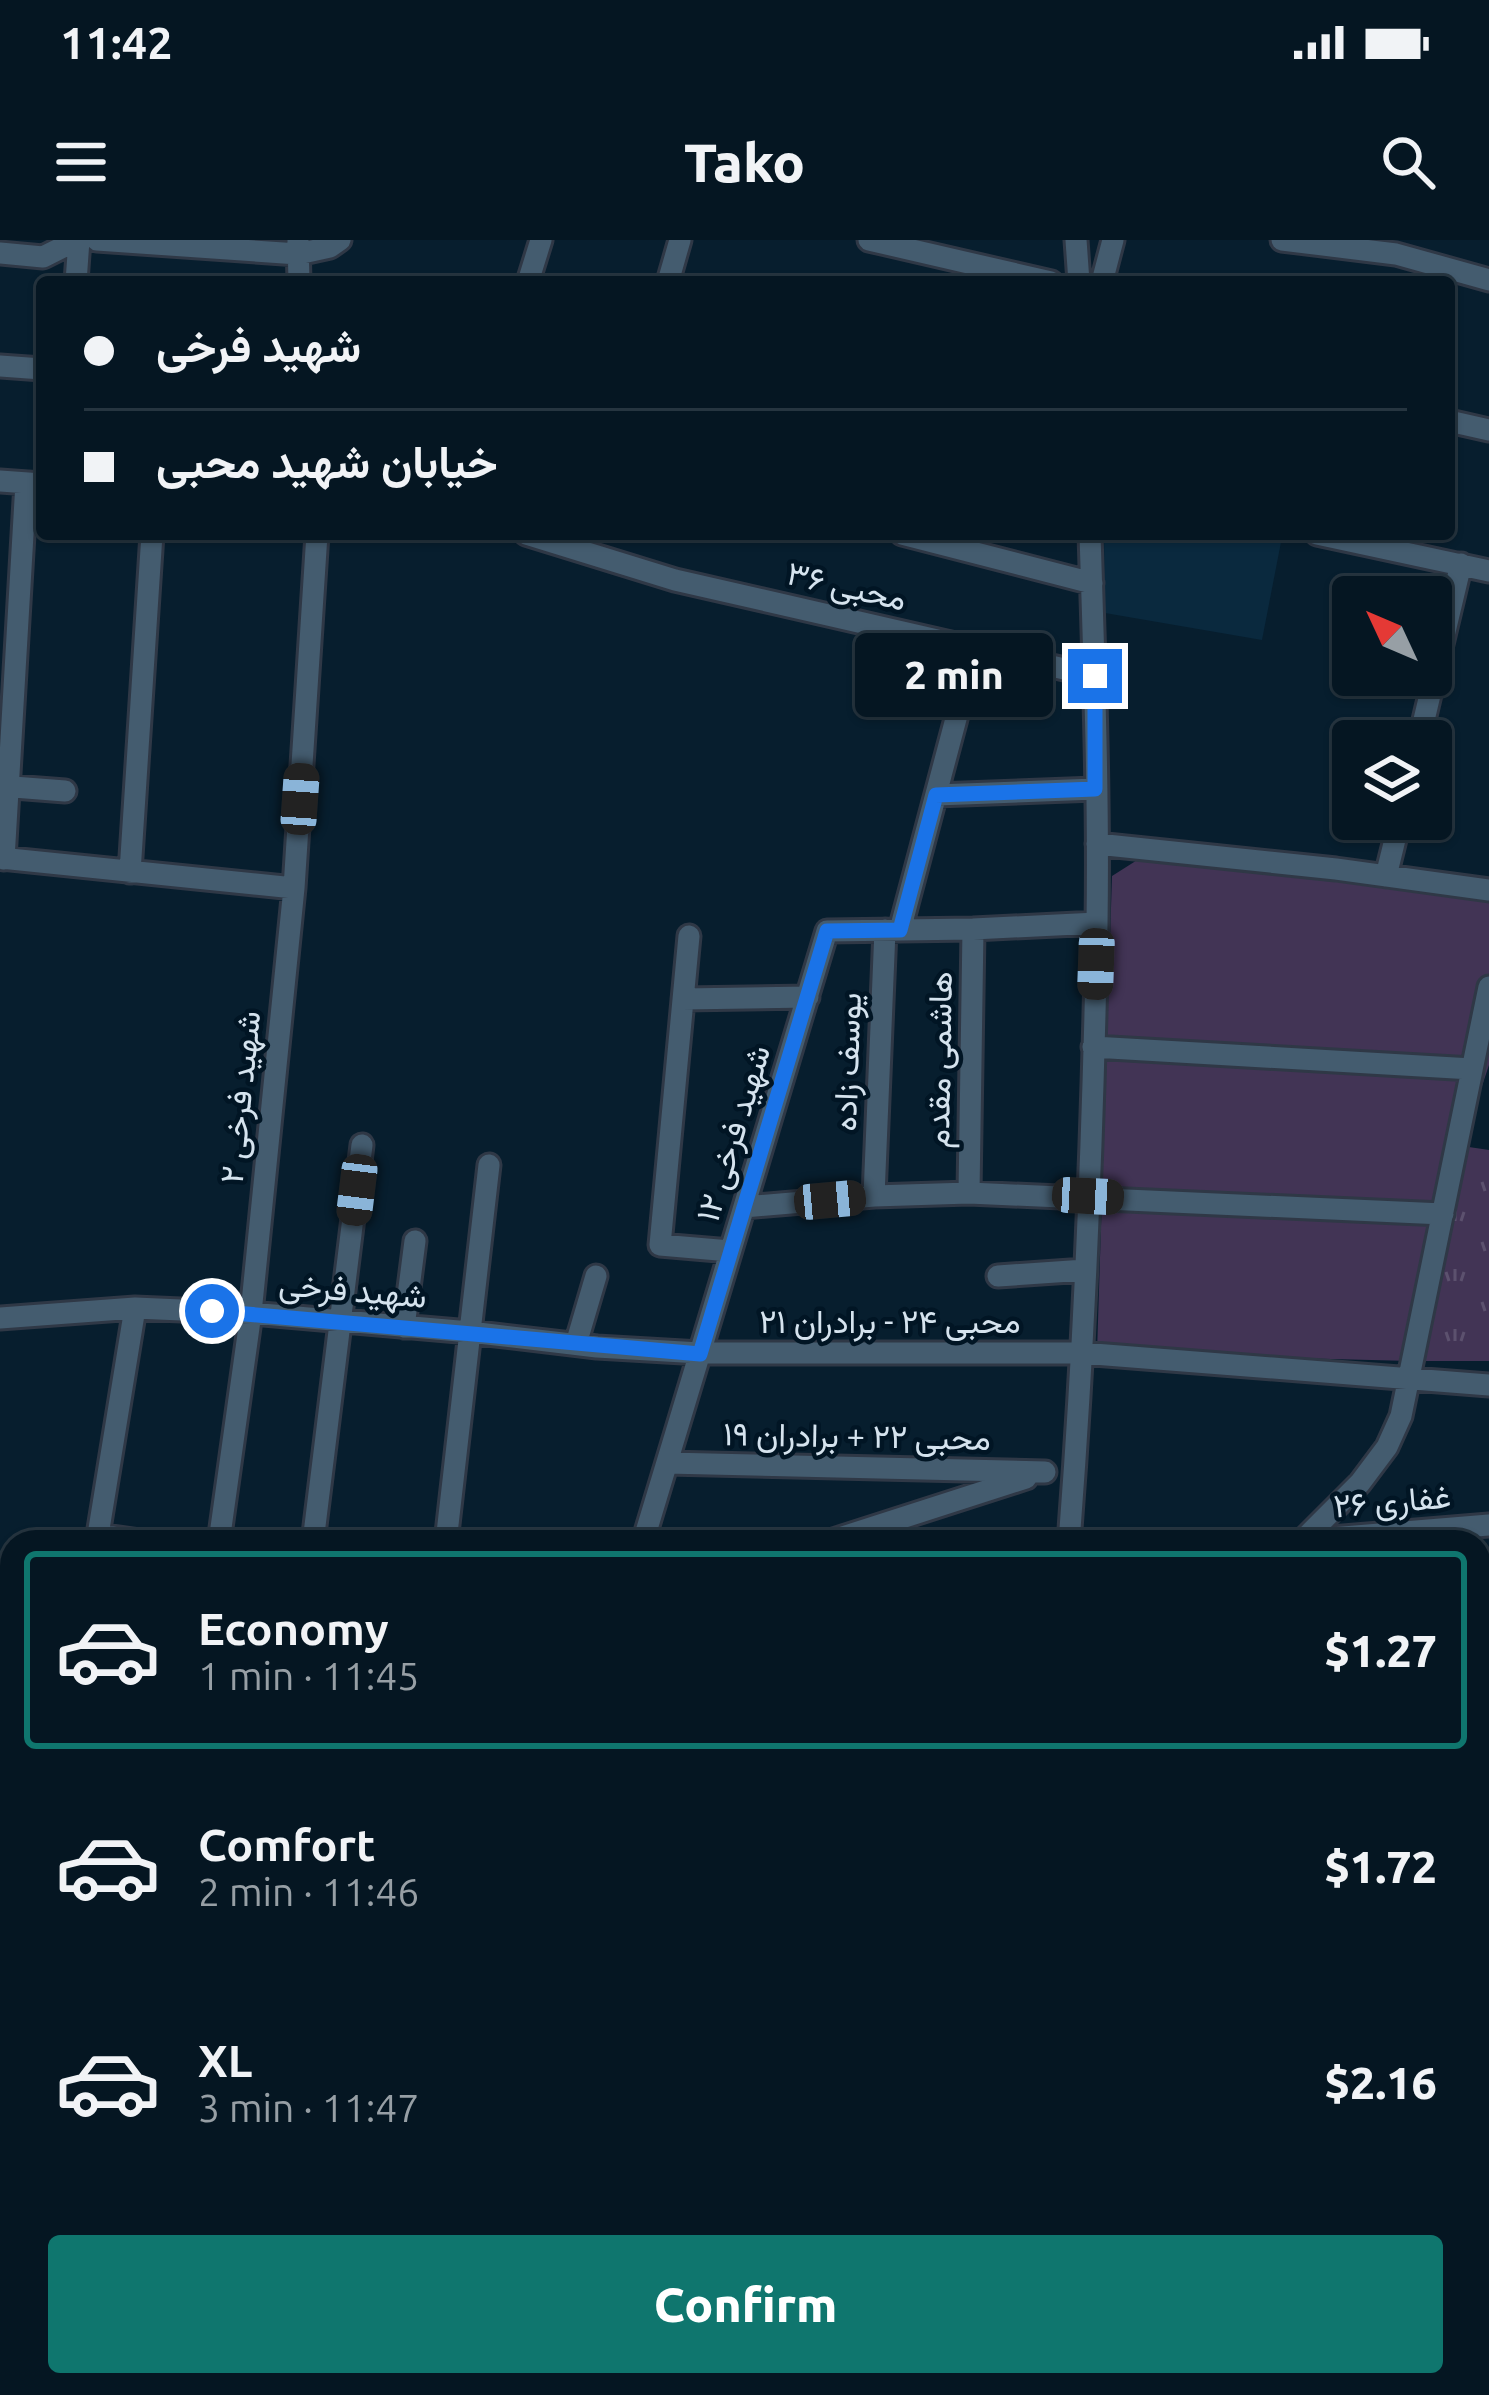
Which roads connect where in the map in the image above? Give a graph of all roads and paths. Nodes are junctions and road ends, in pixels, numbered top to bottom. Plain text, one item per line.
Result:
1 (78, 240) edge
2 (97, 240) edge
3 (340, 240) edge
4 (542, 240) edge
5 (680, 240) edge
6 (869, 240) edge
7 (1076, 240) edge
8 (1113, 240) edge
9 (1282, 240) edge
10 (298, 247) edge
11 (0, 254) edge
12 (76, 276) edge
13 (531, 276) edge
14 (670, 276) edge
15 (1025, 276) edge
16 (1079, 276) edge
17 (1104, 276) edge
18 (1489, 280) edge
19 (0, 365) edge
20 (36, 368) edge
21 (1455, 422) edge
22 (1489, 430) edge
23 (0, 481) edge
24 (34, 484) edge
25 (152, 540) edge
26 (317, 540) edge
27 (925, 540) edge
28 (1090, 540) edge
29 (1346, 540) edge
30 (590, 544) edge
31 (1461, 564) junction
32 (1489, 571) edge
33 (1091, 583) junction
34 (975, 647) junction
35 (1095, 676) junction
36 (6, 712) edge
37 (1424, 720) edge
38 (4, 787) edge
39 (1095, 789) junction
40 (65, 791) dead end
41 (936, 795) junction
42 (1395, 840) edge
43 (1096, 844) junction
44 (2, 859) edge
45 (130, 872) junction
46 (1387, 876) junction
47 (294, 888) junction
48 (1489, 890) edge
49 (1097, 922) junction
50 (973, 929) junction
51 (893, 930) junction
52 (689, 936) dead end
53 (1489, 987) edge
54 (808, 997) junction
55 (683, 999) junction
56 (1093, 1047) junction
57 (1472, 1069) junction
58 (362, 1145) dead end
59 (489, 1165) dead end
60 (969, 1193) junction
61 (874, 1196) junction
62 (1088, 1196) junction
63 (744, 1207) junction
64 (1442, 1214) junction
65 (416, 1241) dead end
66 (730, 1251) junction
67 (1085, 1270) junction
68 (596, 1276) dead end
69 (998, 1276) dead end
70 (135, 1308) junction
71 (251, 1313) junction
72 (0, 1318) edge
73 (341, 1322) junction
74 (404, 1327) junction
75 (470, 1332) junction
76 (576, 1344) junction
77 (1081, 1353) junction
78 (700, 1354) junction
79 (1408, 1380) junction
80 (1489, 1385) edge
81 (667, 1463) junction
82 (1075, 1471) junction
83 (1046, 1472) junction
84 (1489, 1525) edge
85 (97, 1530) edge
86 (221, 1530) edge
87 (315, 1530) edge
88 (447, 1530) edge
89 (647, 1530) edge
90 (865, 1530) edge
91 (1070, 1530) edge
92 (1312, 1530) edge
93 (1433, 1530) edge

1 - 11 street
1 - 12 street
2 - 10 street
3 - 10 street
4 - 13 street
5 - 14 street
6 - 15 street
7 - 16 street
8 - 17 street
9 - 18 street
19 - 20 street
21 - 22 street
23 - 24 street
24 - 36 street
25 - 45 street
26 - 47 street, شهید فرخی ۲
27 - 33 street
28 - 33 street
29 - 31 street
30 - 34 street, محبی ۳۶
31 - 32 street
31 - 37 street
33 - 35 street
34 - 35 street, محبی ۳۶
34 - 41 street, یوسف زاده
35 - 39 street
36 - 38 street
38 - 40 street
38 - 44 street
39 - 41 street
39 - 43 street
41 - 51 street, یوسف زاده
42 - 46 street
43 - 46 street
43 - 49 street
44 - 45 street
45 - 47 street
46 - 48 street
47 - 71 street, شهید فرخی ۲
49 - 50 street
49 - 56 street
50 - 51 street
50 - 60 street, هاشمی مقدم
51 - 54 street, شهید فرخی ۱۲
51 - 61 street, یوسف زاده
52 - 55 street
53 - 57 street
54 - 55 street
54 - 63 street, شهید فرخی ۱۲
55 - 66 street
56 - 57 street
56 - 62 street
57 - 64 street
58 - 73 street
59 - 75 street
60 - 61 street
60 - 62 street
61 - 63 street
62 - 64 street
62 - 67 street
63 - 66 street, شهید فرخی ۱۲
64 - 79 street
65 - 74 street
66 - 78 street, شهید فرخی ۱۲
67 - 69 street
67 - 77 street
68 - 76 street
70 - 71 street, شهید فرخی
70 - 72 street, شهید فرخی
70 - 85 street
71 - 73 street, شهید فرخی
71 - 86 street, شهید فرخی ۲
73 - 74 street, شهید فرخی
73 - 87 street
74 - 75 street, شهید فرخی
75 - 76 street, شهید فرخی
75 - 88 street
76 - 78 street, شهید فرخی
77 - 78 street, محبی ۲۴ - برادران ۲۱
77 - 79 street, محبی ۲۴ - برادران ۲۱
77 - 82 street
78 - 81 street, شهید فرخی ۱۲
79 - 80 street, محبی ۲۴ - برادران ۲۱
79 - 92 street
81 - 83 street, محبی ۲۲ + برادران ۱۹
81 - 89 street, شهید فرخی ۱۲
82 - 83 street
82 - 91 street
83 - 90 street
84 - 93 street, غفاری ۲۶

